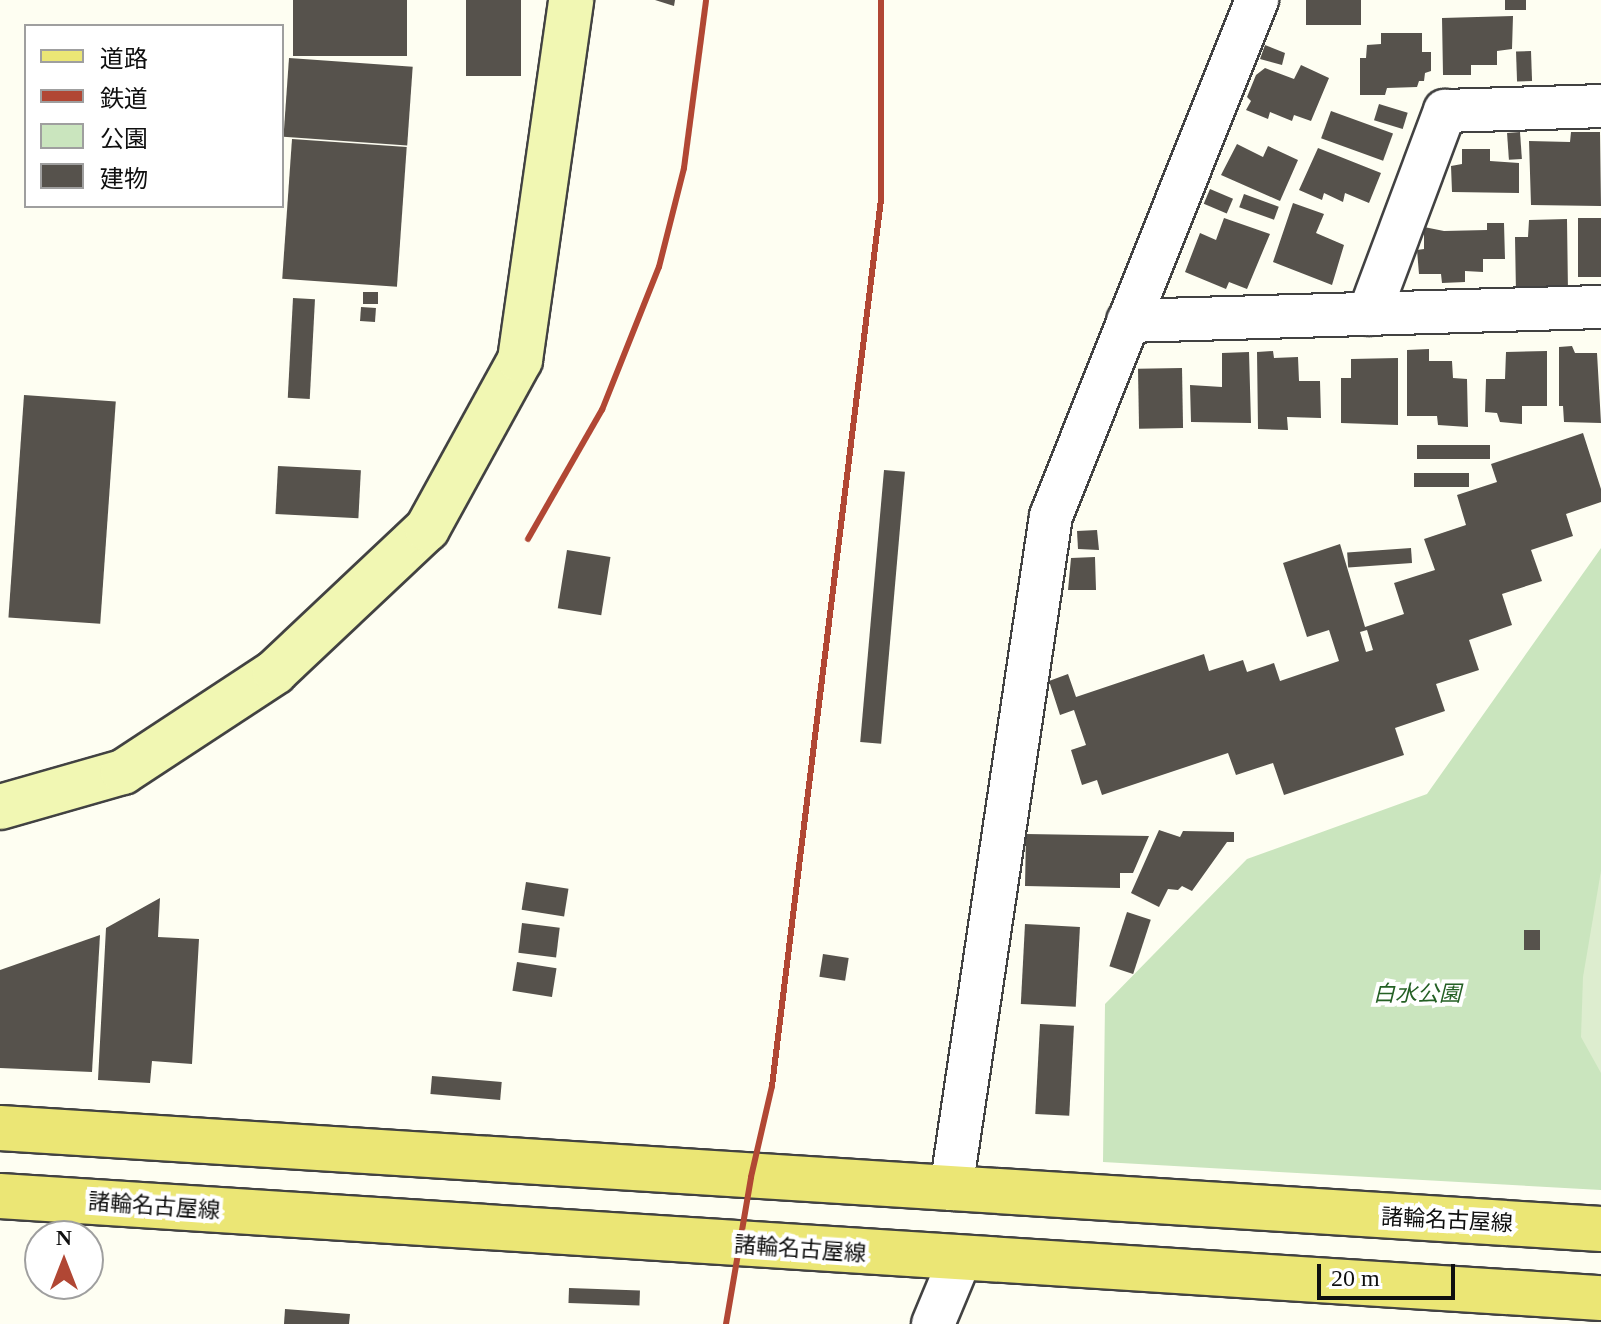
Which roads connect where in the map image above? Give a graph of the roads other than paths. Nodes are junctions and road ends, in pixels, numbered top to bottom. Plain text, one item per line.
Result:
1 (571, 0) edge
2 (1257, 0) edge
3 (1601, 106) edge
4 (1601, 307) edge
5 (1369, 314) junction
6 (1128, 321) junction
7 (0, 807) edge
8 (0, 1128) edge
9 (951, 1189) junction
10 (0, 1196) edge
11 (1601, 1229) edge
12 (960, 1259) junction
13 (1601, 1298) edge
14 (933, 1324) edge

1 - 7 street
2 - 6 street
3 - 5 street
4 - 5 street
5 - 6 street
6 - 9 street
8 - 9 main road, 諸輪名古屋線
9 - 11 main road, 諸輪名古屋線
10 - 12 main road, 諸輪名古屋線
12 - 13 main road, 諸輪名古屋線
12 - 14 street

